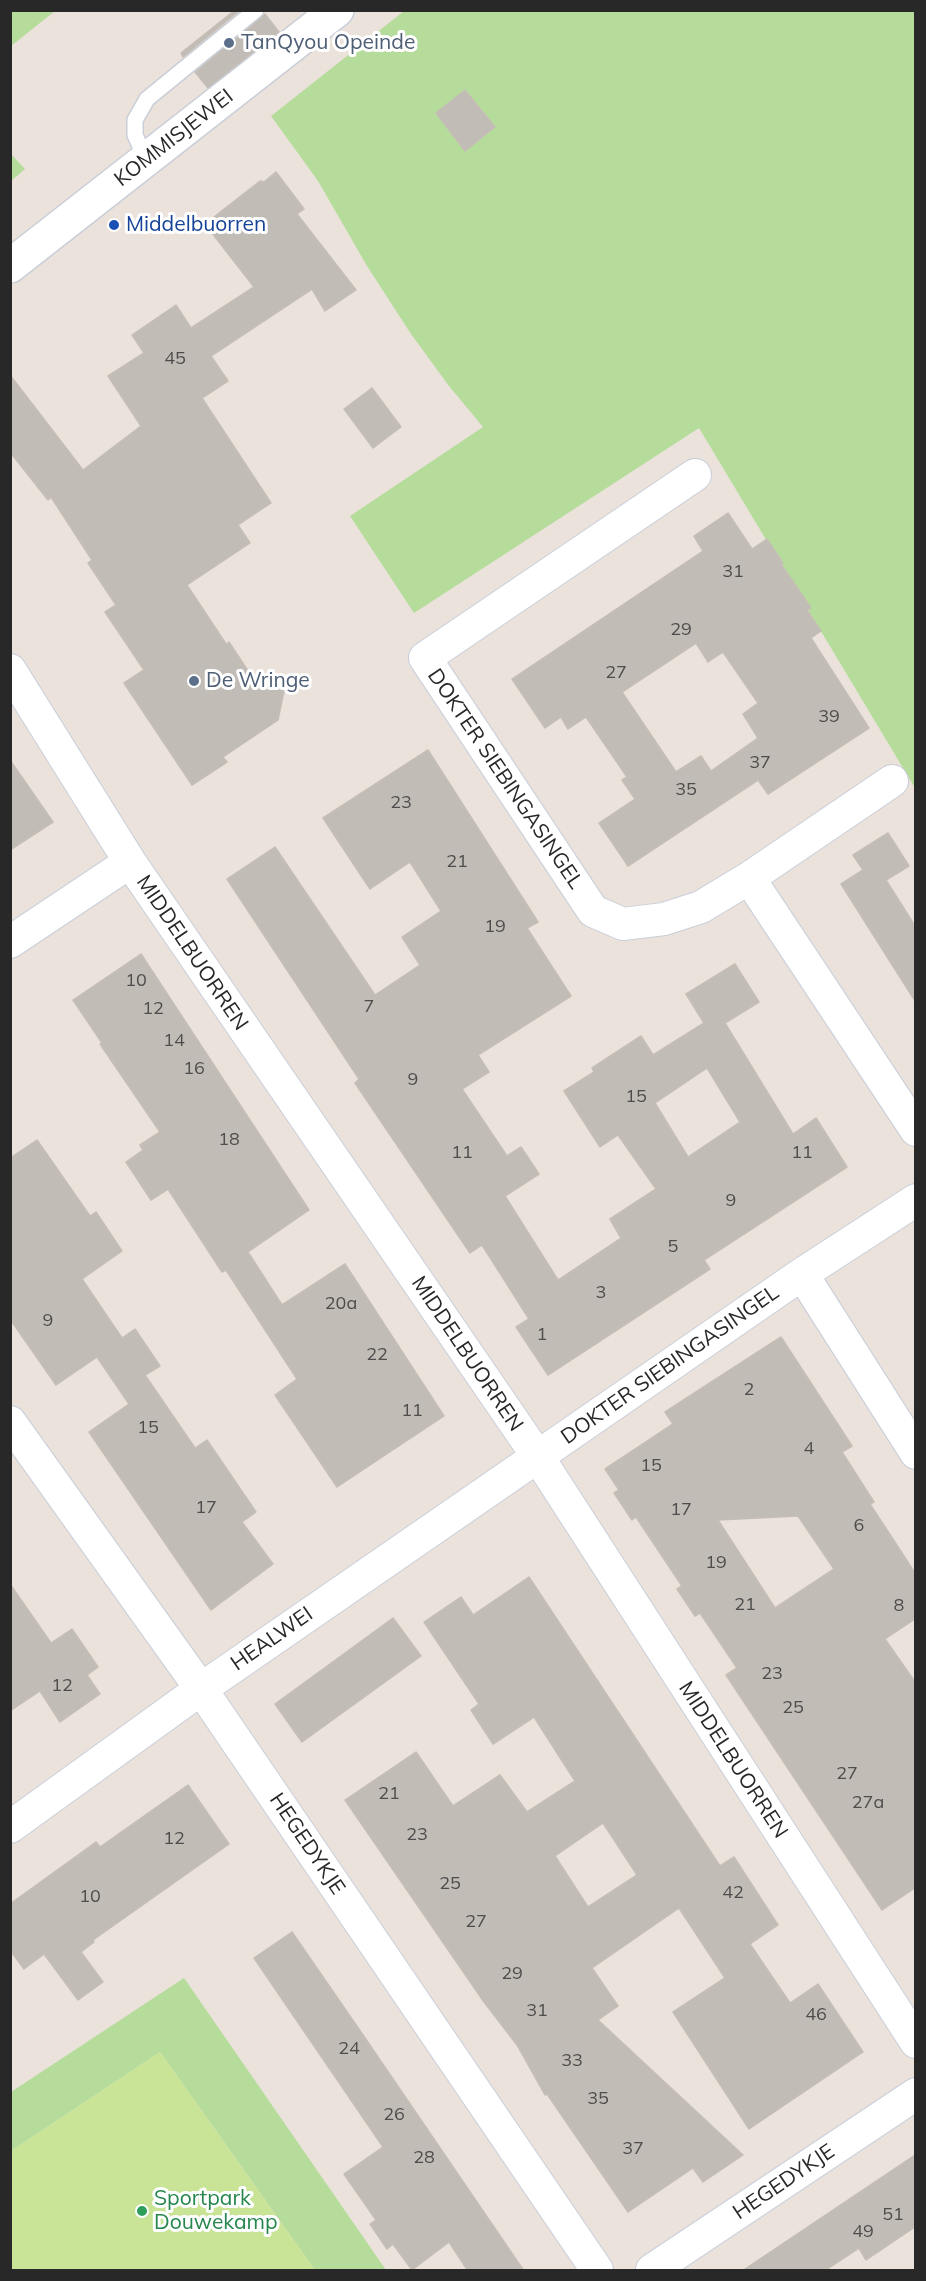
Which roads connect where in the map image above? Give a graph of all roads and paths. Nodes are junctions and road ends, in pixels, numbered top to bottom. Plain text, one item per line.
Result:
1 (256, 10) edge
2 (337, 10) edge
3 (146, 160) junction
4 (10, 266) edge
5 (695, 475) dead end
6 (10, 670) edge
7 (892, 781) dead end
8 (130, 862) junction
9 (749, 878) junction
10 (10, 942) edge
11 (915, 1130) edge
12 (915, 1200) edge
13 (802, 1274) junction
14 (10, 1422) edge
15 (915, 1453) edge
16 (538, 1457) junction
17 (201, 1689) junction
18 (10, 1827) edge
19 (915, 2042) edge
20 (915, 2094) edge
21 (597, 2271) edge
22 (652, 2271) edge

1 - 3 lane
2 - 3 street, KOMMISJEWEI
3 - 4 street, KOMMISJEWEI
5 - 9 street, DOKTER SIEBINGASINGEL
6 - 8 street, MIDDELBUORREN
7 - 9 street, DOKTER SIEBINGASINGEL
8 - 10 street
8 - 16 street, MIDDELBUORREN
9 - 11 street
12 - 13 street, DOKTER SIEBINGASINGEL
13 - 15 street, DOKTER SIEBINGASINGEL
13 - 16 street, DOKTER SIEBINGASINGEL
14 - 17 street, HEGEDYKJE
16 - 17 street, HEALWEI
16 - 19 street, MIDDELBUORREN
17 - 18 street, HEALWEI
17 - 21 street, HEGEDYKJE
20 - 22 street, HEGEDYKJE

